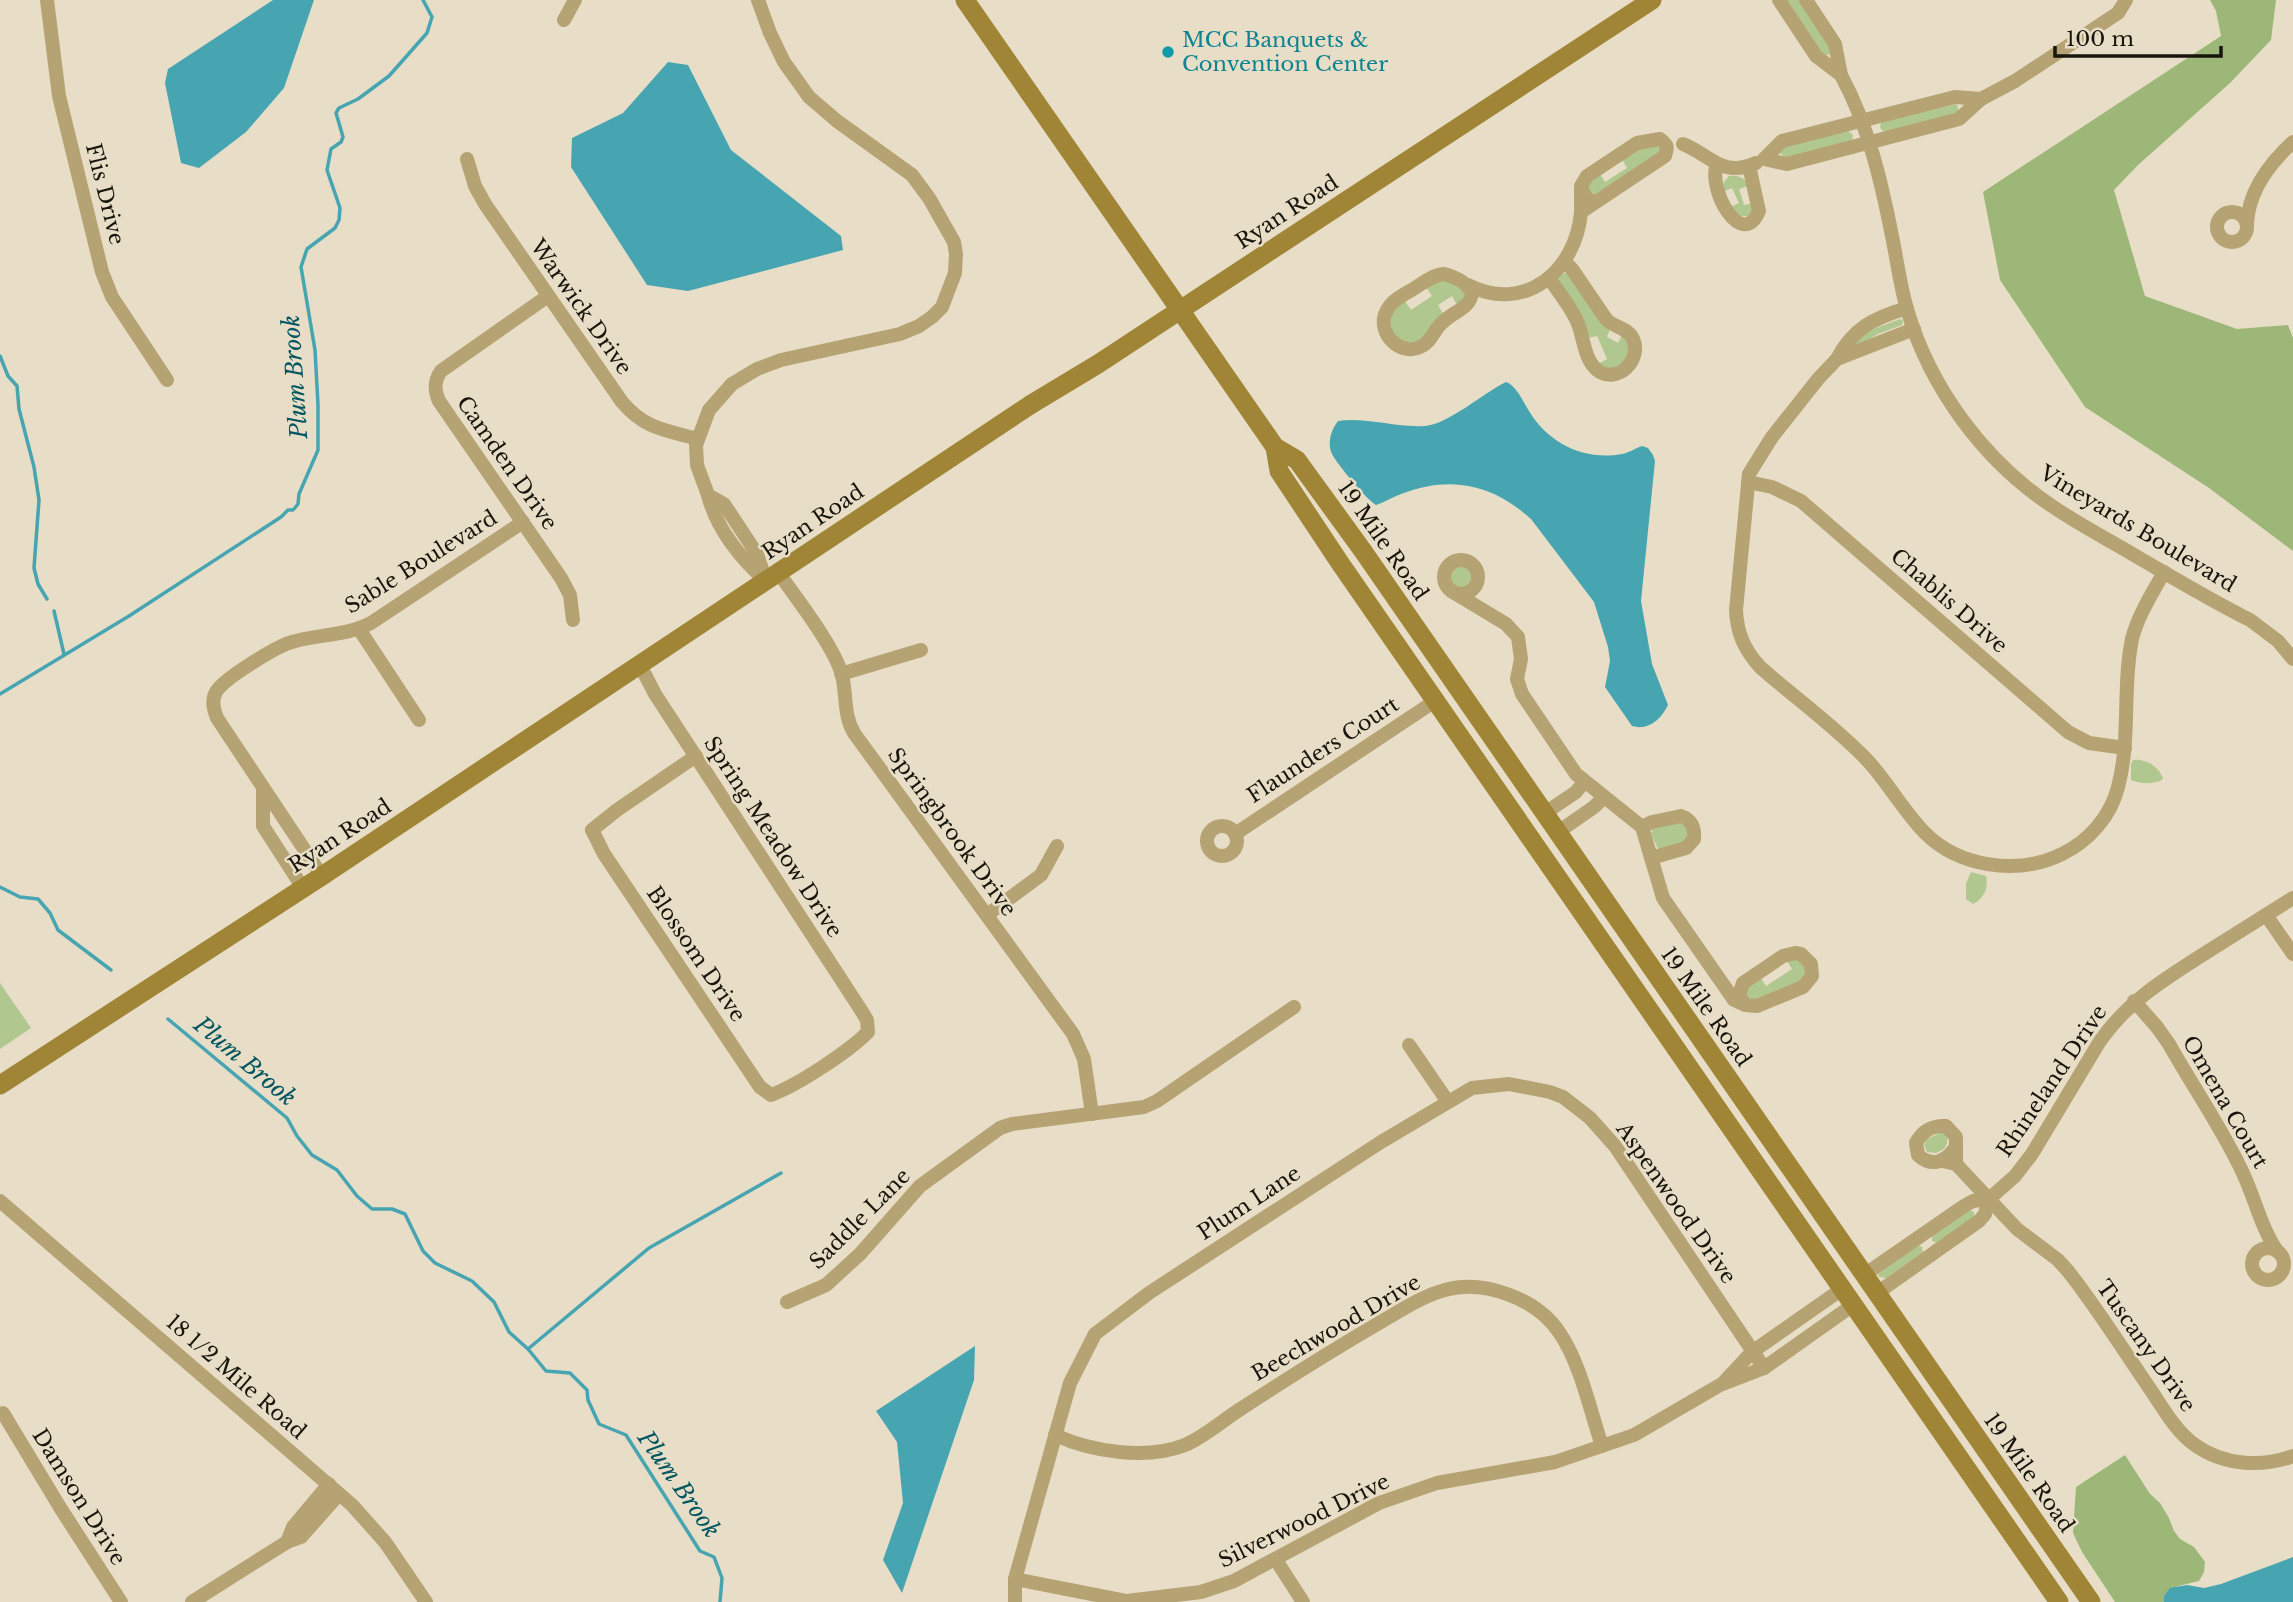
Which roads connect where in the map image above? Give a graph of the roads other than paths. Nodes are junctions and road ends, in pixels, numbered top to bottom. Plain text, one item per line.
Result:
1 (47, 0) edge
2 (575, 0) edge
3 (758, 0) edge
4 (965, 0) edge
5 (1652, 0) edge
6 (1779, 0) edge
7 (1806, 0) edge
8 (2126, 0) edge
9 (564, 20) dead end
10 (1841, 75) junction
11 (1981, 99) junction
12 (1863, 121) junction
13 (1660, 139) junction
14 (1870, 142) junction
15 (2293, 142) edge
16 (1683, 145) junction
17 (1665, 156) junction
18 (467, 159) dead end
19 (1764, 159) junction
20 (1717, 164) junction
21 (1749, 166) junction
22 (1581, 186) junction
23 (1596, 202) junction
24 (2249, 202) junction
25 (1581, 212) junction
26 (2232, 212) junction
27 (2247, 223) junction
28 (1565, 262) junction
29 (1549, 278) junction
30 (1468, 285) junction
31 (1487, 293) junction
32 (548, 296) junction
33 (1469, 303) junction
34 (1907, 308) junction
35 (1180, 310) junction
36 (1914, 329) junction
37 (1838, 359) junction
38 (167, 380) dead end
39 (698, 439) junction
40 (1275, 447) junction
41 (1748, 482) junction
42 (1319, 489) junction
43 (1297, 497) junction
44 (523, 522) junction
45 (2164, 572) junction
46 (772, 577) junction
47 (1473, 589) junction
48 (1453, 592) junction
49 (1477, 605) junction
50 (573, 620) dead end
51 (359, 629) junction
52 (921, 650) dead end
53 (2290, 650) edge
54 (1436, 656) junction
55 (1408, 661) junction
56 (639, 665) junction
57 (841, 674) junction
58 (1435, 701) junction
59 (419, 720) dead end
60 (2125, 748) junction
61 (696, 756) junction
62 (1584, 782) junction
63 (263, 788) junction
64 (1604, 797) junction
65 (1545, 813) junction
66 (1642, 827) junction
67 (1235, 834) dead end
68 (1560, 835) junction
69 (1534, 845) junction
70 (1057, 846) dead end
71 (1651, 858) junction
72 (322, 876) junction
73 (303, 888) junction
74 (2293, 898) edge
75 (986, 915) junction
76 (2266, 915) junction
77 (2293, 954) edge
78 (1743, 983) junction
79 (1729, 993) junction
80 (2134, 1001) junction
81 (1745, 1005) junction
82 (1294, 1007) dead end
83 (1409, 1045) dead end
84 (0, 1085) edge
85 (1532, 1087) joint
86 (771, 1095) joint
87 (1448, 1102) junction
88 (1092, 1114) junction
89 (1949, 1162) junction
90 (1790, 1168) junction
91 (1764, 1176) junction
92 (1989, 1199) junction
93 (0, 1201) edge
94 (2265, 1231) junction
95 (2258, 1251) junction
96 (2277, 1251) junction
97 (1864, 1275) junction
98 (1877, 1293) junction
99 (1848, 1297) junction
100 (787, 1302) dead end
101 (1908, 1339) junction
102 (1882, 1346) junction
103 (1752, 1352) junction
104 (1764, 1368) junction
105 (1720, 1385) junction
106 (3, 1413) dead end
107 (1055, 1435) junction
108 (1602, 1446) junction
109 (2293, 1456) edge
110 (334, 1489) junction
111 (1276, 1560) junction
112 (1015, 1579) junction
113 (121, 1602) edge
114 (192, 1602) edge
115 (426, 1602) edge
116 (1015, 1602) edge
117 (1303, 1602) edge
118 (2059, 1602) edge
119 (2091, 1602) edge

1 - 38 street, Flis Drive
2 - 9 street
3 - 39 street
4 - 35 main road, 19 Mile Road
5 - 35 main road, Ryan Road
6 - 10 street, Vineyards Boulevard
7 - 10 street, Vineyards Boulevard
8 - 11 street
10 - 12 street, Vineyards Boulevard
11 - 12 street
11 - 14 street
12 - 14 street, Vineyards Boulevard
12 - 19 street
13 - 16 street
13 - 17 street
13 - 22 street
14 - 19 street
14 - 34 street, Vineyards Boulevard
15 - 24 street
16 - 17 street
16 - 20 street
17 - 23 street
18 - 32 street, Warwick Drive
19 - 21 street
20 - 21 street
20 - 21 street
22 - 23 street
22 - 25 street
23 - 25 street
24 - 26 street
24 - 27 street
25 - 28 street
26 - 27 street
26 - 27 street
28 - 29 street
28 - 29 street
29 - 31 street
30 - 31 street
30 - 33 street
30 - 33 street
31 - 33 street
32 - 39 street, Warwick Drive
32 - 44 street, Camden Drive
34 - 36 street, Vineyards Boulevard
34 - 37 street
35 - 40 main road, 19 Mile Road
35 - 46 main road, Ryan Road
36 - 37 street
36 - 45 street, Vineyards Boulevard
37 - 41 street
39 - 46 street, Springbrook Drive
40 - 42 main road, 19 Mile Road
40 - 43 main road, 19 Mile Road
41 - 60 street, Chablis Drive
41 - 60 street
42 - 43 main road
42 - 54 main road, 19 Mile Road
43 - 55 main road, 19 Mile Road
44 - 50 street, Camden Drive
44 - 51 street, Sable Boulevard
45 - 53 street, Vineyards Boulevard
45 - 60 street
46 - 56 main road, Ryan Road
46 - 57 street, Springbrook Drive
47 - 48 street
47 - 48 street
47 - 49 street
48 - 49 street
49 - 62 street
51 - 59 street
51 - 63 street, Sable Boulevard
52 - 57 street
54 - 55 main road
54 - 65 main road, 19 Mile Road
55 - 58 main road, 19 Mile Road
56 - 61 street, Spring Meadow Drive
56 - 72 main road, Ryan Road
57 - 75 street, Springbrook Drive
58 - 67 street, Flaunders Court
58 - 69 main road, 19 Mile Road
61 - 86 street, Spring Meadow Drive
61 - 86 street, Blossom Drive
62 - 64 street
62 - 65 street
63 - 72 street, Sable Boulevard
63 - 73 street
64 - 66 street
64 - 68 street
65 - 68 main road, 19 Mile Road
66 - 71 street
66 - 71 street
68 - 69 main road
68 - 90 main road, 19 Mile Road
69 - 91 main road, 19 Mile Road
70 - 75 street
71 - 79 street
72 - 73 main road, Ryan Road
73 - 84 main road, Ryan Road
74 - 76 street, Rhineland Drive
75 - 88 street, Springbrook Drive
76 - 77 street
76 - 80 street, Rhineland Drive
78 - 79 street
78 - 81 street
78 - 81 street
79 - 81 street
80 - 92 street, Rhineland Drive
80 - 94 street, Omena Court
82 - 88 street, Saddle Lane
83 - 87 street
85 - 87 street, Plum Lane
85 - 103 street, Aspenwood Drive
87 - 107 street, Plum Lane
88 - 100 street, Saddle Lane
89 - 89 street
89 - 92 street, Tuscany Drive
90 - 91 main road
90 - 97 main road, 19 Mile Road
91 - 99 main road, 19 Mile Road
92 - 97 street, Rhineland Drive
92 - 98 street, Rhineland Drive
92 - 109 street, Tuscany Drive
93 - 110 street, 18 1/2 Mile Road
94 - 95 street
94 - 96 street, Omena Court
95 - 96 street
95 - 96 street
97 - 98 main road, 19 Mile Road
98 - 101 main road, 19 Mile Road
99 - 102 main road, 19 Mile Road
99 - 103 street, Silverwood Drive
99 - 104 street, Silverwood Drive
101 - 102 main road
101 - 119 main road, 19 Mile Road
102 - 118 main road, 19 Mile Road
103 - 104 street, Aspenwood Drive
103 - 105 street, Silverwood Drive
104 - 105 street, Silverwood Drive
105 - 108 street, Silverwood Drive
106 - 113 street, Damson Drive
107 - 108 street, Beechwood Drive
107 - 112 street, Plum Lane
108 - 111 street, Silverwood Drive
110 - 114 street
110 - 115 street, 18 1/2 Mile Road
111 - 112 street, Silverwood Drive
111 - 117 street
112 - 116 street, Plum Lane

